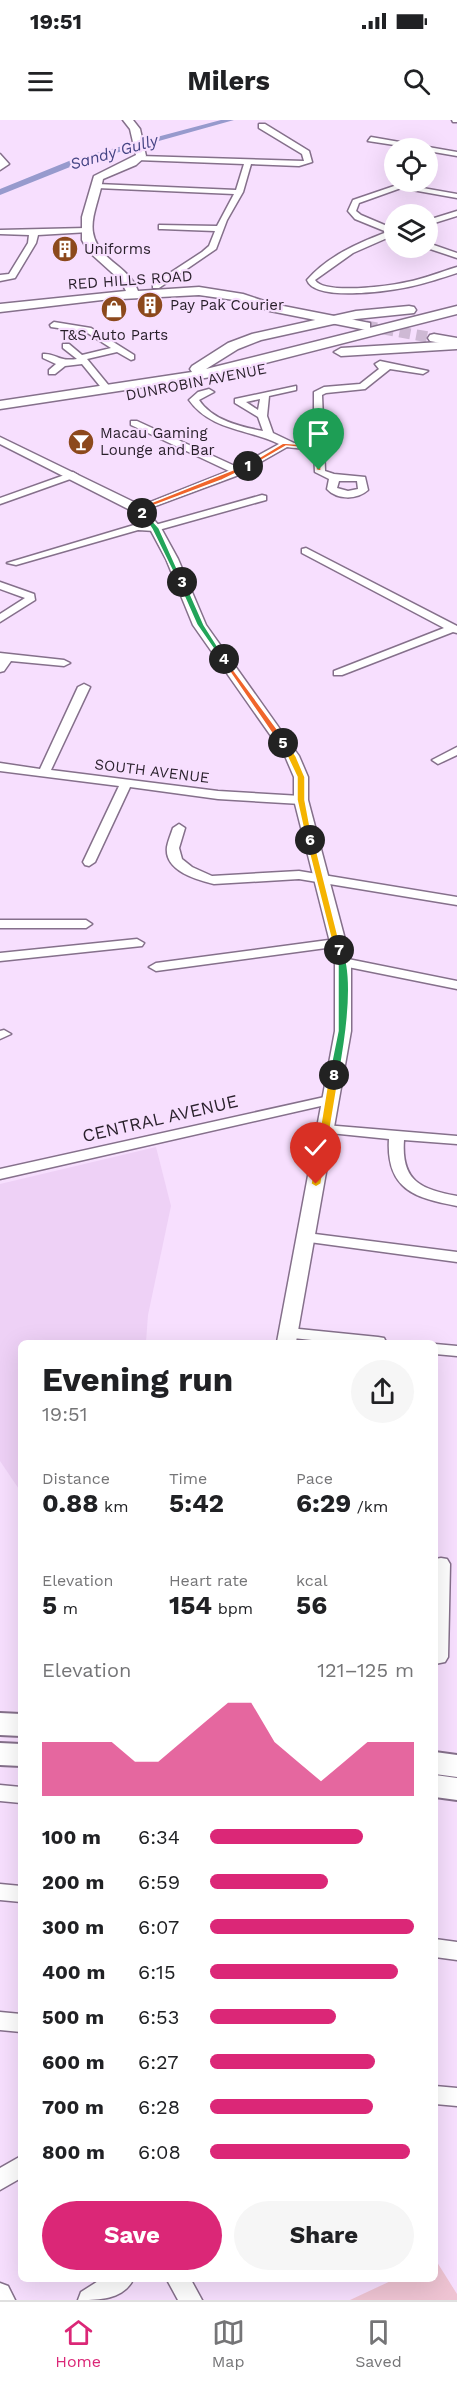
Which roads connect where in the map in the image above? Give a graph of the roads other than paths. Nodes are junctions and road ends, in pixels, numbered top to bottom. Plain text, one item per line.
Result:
1 (128, 120) edge
2 (262, 126) dead end
3 (371, 139) dead end
4 (384, 141) edge
5 (438, 151) edge
6 (457, 154) edge
7 (0, 156) edge
8 (140, 156) junction
9 (248, 162) junction
10 (0, 168) edge
11 (97, 186) junction
12 (239, 192) junction
13 (457, 196) edge
14 (457, 213) edge
15 (438, 220) edge
16 (162, 226) dead end
17 (384, 228) edge
18 (220, 229) junction
19 (86, 230) junction
20 (0, 232) edge
21 (34, 233) junction
22 (384, 236) edge
23 (438, 249) edge
24 (457, 256) edge
25 (457, 270) edge
26 (121, 277) junction
27 (0, 278) edge
28 (157, 289) junction
29 (132, 291) junction
30 (0, 308) edge
31 (457, 309) edge
32 (333, 320) junction
33 (457, 320) edge
34 (54, 325) dead end
35 (369, 329) junction
36 (434, 338) tunnel mouth
37 (457, 343) edge
38 (66, 346) dead end
39 (118, 349) junction
40 (46, 356) dead end
41 (131, 357) dead end
42 (312, 357) junction
43 (82, 359) junction
44 (62, 364) junction
45 (423, 371) dead end
46 (52, 372) dead end
47 (182, 379) junction
48 (293, 388) dead end
49 (107, 389) junction
50 (209, 392) dead end
51 (265, 394) junction
52 (0, 405) edge
53 (0, 414) edge
54 (262, 416) junction
55 (134, 423) dead end
56 (269, 435) junction
57 (0, 440) edge
58 (285, 444) junction
59 (320, 448) junction
60 (237, 471) junction
61 (73, 475) junction
62 (335, 477) dead end
63 (262, 498) dead end
64 (0, 501) edge
65 (138, 509) junction
66 (155, 528) junction
67 (306, 551) dead end
68 (12, 563) dead end
69 (0, 585) edge
70 (0, 619) edge
71 (455, 629) edge
72 (4, 656) edge
73 (64, 663) dead end
74 (0, 669) edge
75 (338, 673) dead end
76 (84, 687) dead end
77 (457, 751) edge
78 (438, 760) dead end
79 (0, 767) edge
80 (44, 772) junction
81 (128, 782) junction
82 (301, 800) junction
83 (179, 828) dead end
84 (89, 862) dead end
85 (319, 877) junction
86 (457, 902) edge
87 (0, 924) edge
88 (86, 924) dead end
89 (137, 943) dead end
90 (336, 943) junction
91 (0, 957) edge
92 (343, 962) junction
93 (156, 966) dead end
94 (457, 985) edge
95 (329, 1100) junction
96 (325, 1130) junction
97 (398, 1135) junction
98 (457, 1140) edge
99 (0, 1174) edge
100 (457, 1201) edge
101 (307, 1238) junction
102 (457, 1257) edge
103 (288, 1338) edge
104 (333, 1340) edge
105 (438, 1348) edge
106 (457, 1351) edge
107 (441, 1564) dead end
108 (438, 1657) edge
109 (0, 1724) edge
110 (18, 1725) edge
111 (0, 1754) edge
112 (18, 1755) edge
113 (438, 1763) edge
114 (457, 1766) edge
115 (438, 1787) edge
116 (457, 1790) edge
117 (0, 1793) edge
118 (18, 1795) edge
119 (0, 1892) edge
120 (18, 1894) edge
121 (438, 1948) edge
122 (457, 1951) edge
123 (0, 2021) edge
124 (18, 2024) edge
125 (438, 2095) edge
126 (457, 2097) edge
127 (18, 2168) edge
128 (0, 2180) edge
129 (117, 2282) edge
130 (180, 2282) edge
131 (0, 2294) edge
132 (4, 2300) edge
133 (89, 2300) edge
134 (191, 2300) edge

1 - 8 main road
2 - 9 street
3 - 4 street
5 - 6 street
7 - 10 street
8 - 9 street
8 - 11 main road
9 - 12 street
11 - 12 street
11 - 19 main road
12 - 18 street
13 - 17 street
14 - 15 street
16 - 18 street
18 - 28 street
19 - 21 street
19 - 26 main road
20 - 21 street
21 - 27 street
22 - 25 street
23 - 24 street
26 - 28 main road
26 - 29 main road
28 - 29 main road, RED HILLS ROAD
28 - 32 main road, RED HILLS ROAD
29 - 30 main road, RED HILLS ROAD
31 - 32 highway
31 - 35 highway, DUNROBIN AVENUE
32 - 35 main road, RED HILLS ROAD
32 - 47 highway
33 - 42 highway, DUNROBIN AVENUE
34 - 39 street
35 - 47 highway, DUNROBIN AVENUE
36 - 37 main road
37 - 42 highway
38 - 43 street
39 - 41 street
39 - 43 street
40 - 44 street
42 - 53 highway, DUNROBIN AVENUE
43 - 44 street
43 - 49 street
44 - 46 street
45 - 59 street
47 - 49 highway, DUNROBIN AVENUE
48 - 51 street
49 - 52 highway, DUNROBIN AVENUE
50 - 56 street
51 - 54 street
51 - 54 street
54 - 56 street
55 - 60 street
56 - 58 street
57 - 61 street
58 - 59 street
58 - 60 street
59 - 62 street
60 - 65 street
61 - 64 street
61 - 65 street
63 - 66 street
65 - 66 street
66 - 68 street
66 - 82 street
67 - 71 street
69 - 70 street
71 - 75 street
72 - 73 street
72 - 74 street
76 - 80 street
77 - 78 street
79 - 80 street, SOUTH AVENUE
80 - 81 street, SOUTH AVENUE
81 - 82 street, SOUTH AVENUE
81 - 84 street
82 - 85 street
83 - 85 street
85 - 86 street
85 - 90 street
87 - 88 street
89 - 91 street
90 - 92 street
90 - 93 street
92 - 94 street
92 - 95 street
95 - 96 street
95 - 99 street, CENTRAL AVENUE
96 - 97 street
96 - 101 street
97 - 98 street
97 - 100 street
101 - 102 street
101 - 103 street
103 - 104 street
105 - 106 street
107 - 108 street
109 - 110 main road
111 - 112 main road
113 - 114 main road
115 - 116 main road
117 - 118 street
119 - 120 street
121 - 122 street
123 - 124 street
125 - 126 street
127 - 128 street
129 - 133 street
130 - 134 street
131 - 132 street

